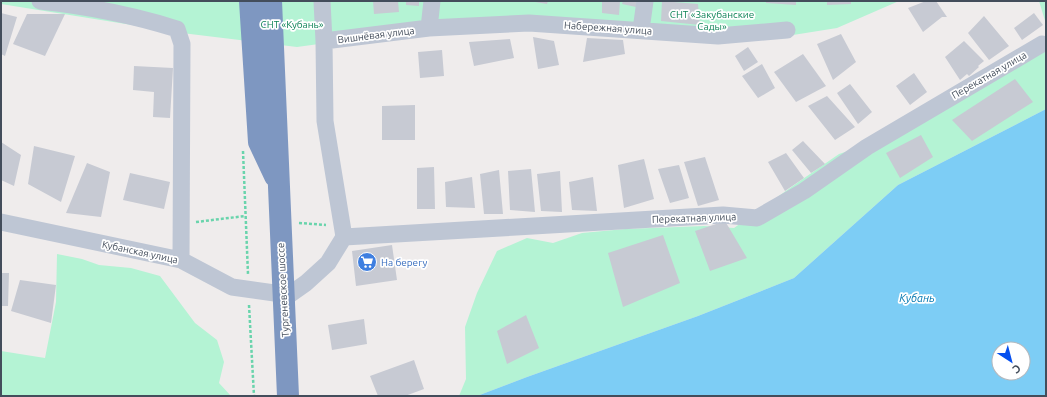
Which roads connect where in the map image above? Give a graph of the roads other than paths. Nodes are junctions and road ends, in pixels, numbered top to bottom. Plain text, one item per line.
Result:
1 (40, 1) edge
2 (250, 1) edge
3 (271, 1) edge
4 (322, 1) edge
5 (432, 1) edge
6 (79, 3) edge
7 (643, 16) edge
8 (429, 29) junction
9 (787, 30) dead end
10 (324, 41) junction
11 (1042, 44) dead end
12 (279, 194) junction
13 (1, 222) edge
14 (343, 232) junction
15 (182, 260) junction
16 (288, 396) edge

1 - 6 street
2 - 12 highway, Тургеневское шоссе
3 - 12 highway, Тургеневское шоссе
4 - 10 street
5 - 8 street
6 - 15 street
7 - 8 street, Набережная улица
7 - 9 street, Набережная улица
8 - 10 street, Вишнёвая улица
10 - 14 street
11 - 14 street, Перекатная улица
12 - 16 highway, Тургеневское шоссе
13 - 15 street, Кубанская улица
14 - 15 street, Кубанская улица

